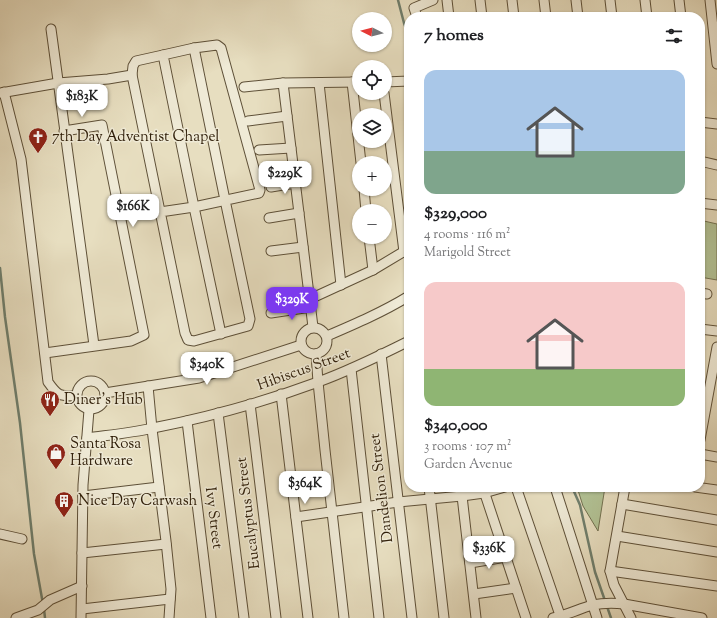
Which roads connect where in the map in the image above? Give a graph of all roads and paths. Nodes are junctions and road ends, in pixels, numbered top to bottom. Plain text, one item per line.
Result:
1 (433, 0) edge
2 (447, 0) edge
3 (480, 0) edge
4 (512, 0) edge
5 (544, 0) edge
6 (576, 0) edge
7 (610, 0) edge
8 (644, 0) edge
9 (679, 0) edge
10 (710, 0) edge
11 (415, 12) edge
12 (448, 12) edge
13 (481, 12) edge
14 (513, 12) edge
15 (545, 12) edge
16 (577, 12) edge
17 (611, 12) edge
18 (645, 12) edge
19 (680, 12) edge
20 (51, 29) dead end
21 (194, 48) junction
22 (163, 55) junction
23 (717, 64) edge
24 (132, 75) junction
25 (404, 81) edge
26 (352, 82) edge
27 (392, 82) edge
28 (58, 83) junction
29 (319, 83) junction
30 (283, 84) junction
31 (244, 87) dead end
32 (2, 93) edge
33 (357, 100) edge
34 (385, 100) edge
35 (287, 116) junction
36 (248, 120) dead end
37 (705, 123) edge
38 (717, 124) edge
39 (64, 131) junction
40 (291, 148) junction
41 (259, 150) dead end
42 (361, 156) edge
43 (705, 162) edge
44 (717, 165) edge
45 (295, 183) junction
46 (271, 187) dead end
47 (225, 200) junction
48 (705, 204) edge
49 (717, 205) edge
50 (194, 207) junction
51 (160, 212) junction
52 (299, 213) junction
53 (269, 218) dead end
54 (404, 236) edge
55 (370, 244) edge
56 (303, 247) junction
57 (271, 251) dead end
58 (404, 251) edge
59 (373, 270) junction
60 (341, 285) junction
61 (404, 299) edge
62 (310, 303) junction
63 (271, 313) dead end
64 (313, 327) junction
65 (705, 330) edge
66 (717, 331) edge
67 (221, 334) junction
68 (327, 336) junction
69 (404, 343) edge
70 (94, 345) junction
71 (300, 345) junction
72 (717, 347) edge
73 (45, 352) junction
74 (316, 354) junction
75 (381, 354) junction
76 (350, 369) junction
77 (318, 382) junction
78 (148, 386) junction
79 (105, 393) junction
80 (281, 394) junction
81 (76, 396) junction
82 (250, 404) junction
83 (89, 410) junction
84 (218, 413) junction
85 (705, 413) edge
86 (187, 421) junction
87 (152, 429) junction
88 (87, 438) junction
89 (705, 455) edge
90 (717, 457) edge
91 (159, 487) junction
92 (705, 488) edge
93 (717, 490) edge
94 (429, 492) edge
95 (476, 492) edge
96 (484, 492) edge
97 (518, 492) edge
98 (557, 492) edge
99 (624, 492) edge
100 (83, 496) junction
101 (462, 496) junction
102 (430, 499) junction
103 (398, 502) junction
104 (622, 504) junction
105 (366, 507) junction
106 (332, 512) junction
107 (296, 517) junction
108 (717, 520) edge
109 (0, 534) edge
110 (617, 536) junction
111 (22, 539) dead end
112 (166, 544) junction
113 (717, 552) edge
114 (82, 553) junction
115 (506, 557) junction
116 (470, 563) junction
117 (610, 572) junction
118 (82, 586) junction
119 (717, 586) edge
120 (516, 588) junction
121 (474, 594) junction
122 (170, 600) junction
123 (624, 604) junction
124 (595, 605) junction
125 (82, 613) edge
126 (558, 617) edge
127 (19, 618) edge
128 (169, 618) edge
129 (211, 618) edge
130 (244, 618) edge
131 (276, 618) edge
132 (308, 618) edge
133 (344, 618) edge
134 (379, 618) edge
135 (412, 618) edge
136 (444, 618) edge
137 (476, 618) edge
138 (526, 618) edge
139 (597, 618) edge
140 (631, 618) edge
141 (702, 618) edge

1 - 11 street
2 - 12 street
3 - 13 street
4 - 14 street
5 - 15 street
6 - 16 street
7 - 17 street
8 - 18 street
9 - 19 street
10 - 23 street
20 - 28 street
21 - 22 street
21 - 47 street
21 - 47 street
22 - 24 street
22 - 50 street
24 - 28 street
24 - 51 street
25 - 27 street
26 - 29 street
28 - 32 street
28 - 39 street
29 - 30 street
29 - 60 street
30 - 31 street
30 - 35 street
32 - 73 street
33 - 42 street
34 - 54 street
35 - 36 street
35 - 40 street
37 - 38 street
39 - 70 street
39 - 70 street
40 - 41 street
40 - 45 street
43 - 44 street
45 - 46 street
45 - 52 street
47 - 50 street
47 - 67 street
48 - 49 street
50 - 51 street
50 - 67 street
51 - 67 street
52 - 53 street
52 - 56 street
55 - 59 street
56 - 57 street
56 - 62 street
58 - 59 street
59 - 60 street
60 - 62 street
61 - 68 street
62 - 63 street
62 - 64 street
64 - 68 street
64 - 71 street
65 - 66 street
68 - 74 street
69 - 75 street, Hibiscus Street
70 - 73 street
71 - 74 street
71 - 78 street
72 - 85 street
73 - 81 street
74 - 77 street
75 - 76 street, Hibiscus Street
75 - 103 street, Dandelion Street
76 - 77 street, Hibiscus Street
76 - 105 street
77 - 80 street, Hibiscus Street
77 - 106 street
78 - 79 street
78 - 87 street
79 - 81 street
79 - 83 street
80 - 82 street, Hibiscus Street
80 - 107 street
81 - 83 street
82 - 84 street, Hibiscus Street
82 - 131 street, Eucalyptus Street
83 - 88 street
84 - 86 street, Hibiscus Street
84 - 130 street
86 - 87 street, Hibiscus Street
86 - 129 street, Ivy Street
87 - 88 street, Hibiscus Street
87 - 91 street
88 - 100 street
89 - 90 street
91 - 100 street
91 - 112 street
92 - 93 street
94 - 102 street
95 - 101 street
96 - 115 street
97 - 126 street
98 - 124 street
99 - 104 street
100 - 114 street
101 - 102 street
101 - 116 street
102 - 103 street
102 - 136 street
103 - 105 street
103 - 135 street, Dandelion Street
104 - 108 street
104 - 110 street
105 - 106 street
105 - 134 street
106 - 107 street
106 - 133 street
107 - 132 street
109 - 111 street
110 - 113 street
110 - 117 street
112 - 114 street
112 - 122 street
114 - 118 street
115 - 116 street
115 - 120 street
116 - 121 street
117 - 119 street
117 - 123 street
118 - 125 street
118 - 127 street
120 - 121 street
120 - 138 street
121 - 137 street
122 - 125 street
122 - 128 street
123 - 124 street
123 - 140 street
123 - 141 street
124 - 126 street
124 - 139 street

